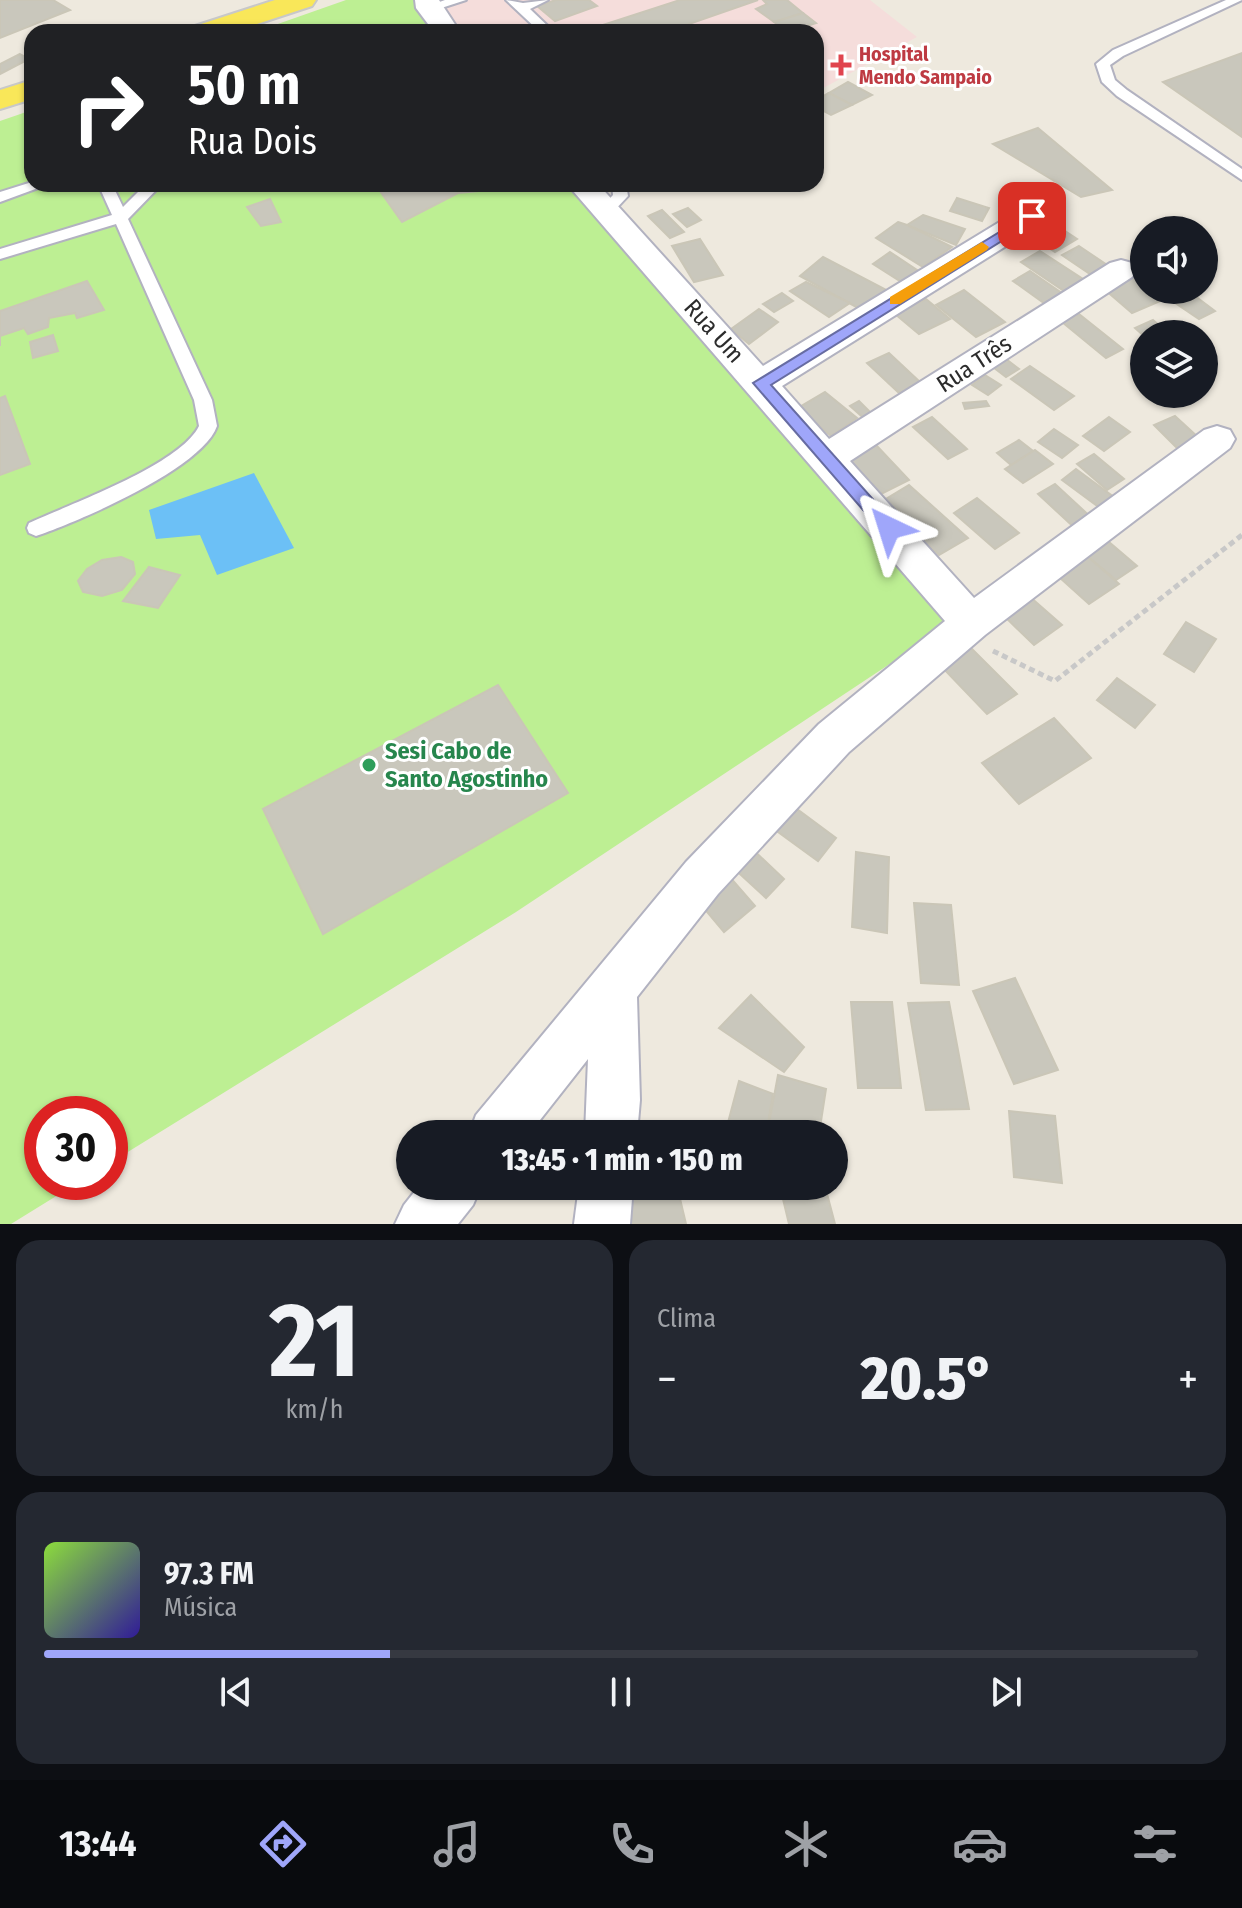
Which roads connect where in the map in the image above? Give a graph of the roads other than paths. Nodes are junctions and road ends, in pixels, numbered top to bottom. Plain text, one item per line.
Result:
1 (302, 0) edge
2 (460, 0) edge
3 (542, 0) edge
4 (1236, 0) edge
5 (428, 4) edge
6 (517, 4) edge
7 (229, 24) edge
8 (442, 24) edge
9 (539, 24) edge
10 (24, 92) edge
11 (0, 100) edge
12 (1242, 176) edge
13 (24, 190) edge
14 (109, 192) edge
15 (147, 192) edge
16 (0, 197) edge
17 (612, 198) edge
18 (1032, 216) dead end
19 (120, 218) junction
20 (0, 254) edge
21 (1121, 270) dead end
22 (761, 383) junction
23 (1217, 439) dead end
24 (827, 458) junction
25 (36, 528) dead end
26 (971, 623) junction
27 (612, 988) junction
28 (506, 1120) edge
29 (612, 1120) edge
30 (443, 1200) edge
31 (605, 1200) edge
32 (423, 1224) edge
33 (602, 1224) edge

1 - 7 main road
2 - 5 lane
3 - 6 lane
4 - 12 lane
5 - 8 street
6 - 9 lane
10 - 11 main road
13 - 16 lane
14 - 19 lane
15 - 19 lane
17 - 22 street, Rua Um
18 - 22 street
19 - 20 lane
19 - 25 lane
21 - 24 street, Rua Três
22 - 24 street, Rua Um
23 - 26 street
24 - 26 street, Rua Um
26 - 27 street
27 - 28 street
27 - 29 street
30 - 32 street
31 - 33 street

